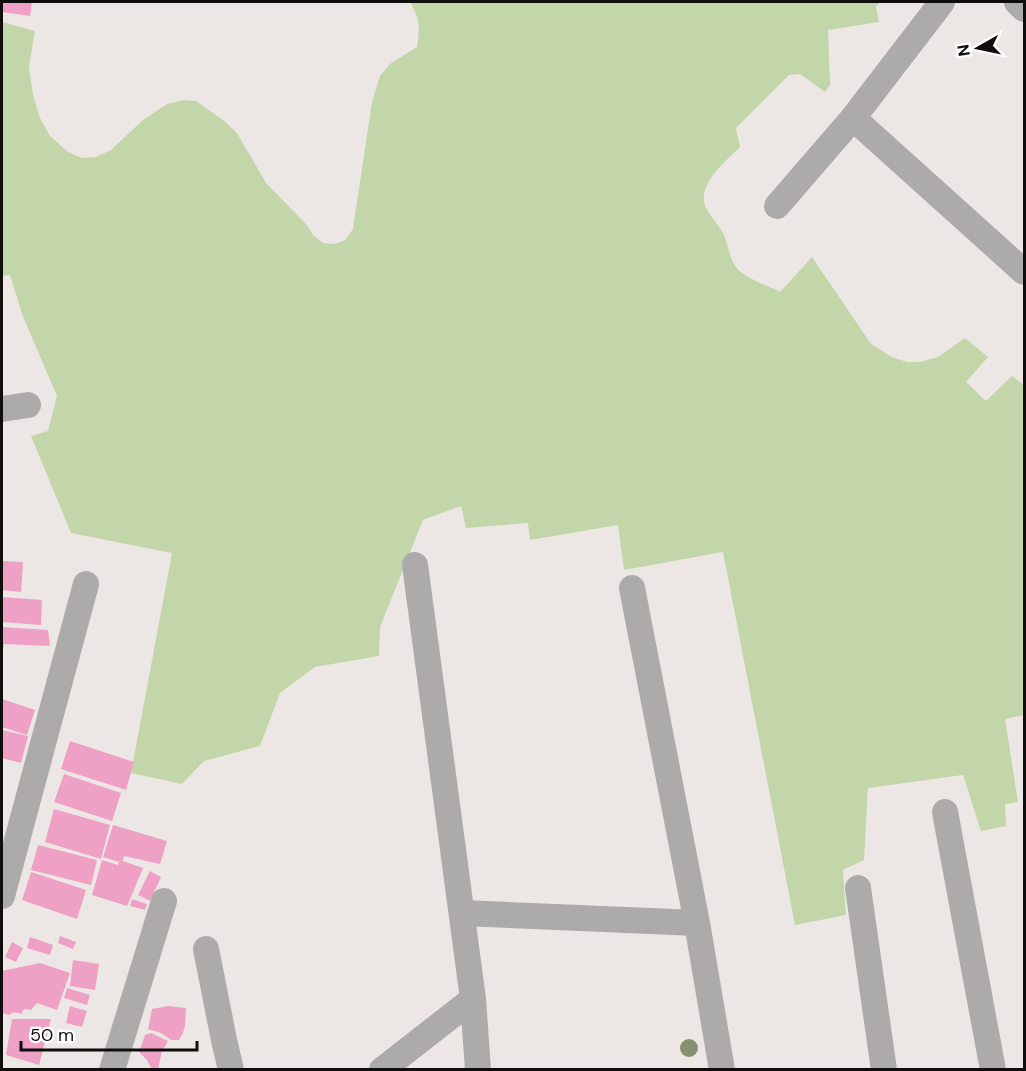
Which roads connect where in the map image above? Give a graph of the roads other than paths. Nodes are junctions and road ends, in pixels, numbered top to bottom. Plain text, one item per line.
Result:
1 (942, 2) edge
2 (1017, 2) edge
3 (1024, 9) edge
4 (853, 118) junction
5 (777, 206) dead end
6 (1023, 268) edge
7 (28, 405) dead end
8 (2, 409) edge
9 (415, 565) dead end
10 (86, 584) dead end
11 (632, 588) dead end
12 (945, 812) dead end
13 (12, 819) edge
14 (858, 888) dead end
15 (2, 896) edge
16 (164, 901) dead end
17 (462, 913) junction
18 (697, 923) junction
19 (206, 949) dead end
20 (473, 999) junction
21 (112, 1070) edge
22 (231, 1070) edge
23 (382, 1070) edge
24 (478, 1070) edge
25 (722, 1070) edge
26 (884, 1070) edge
27 (993, 1070) edge

1 - 4 street
2 - 3 street
4 - 5 street
4 - 6 street
7 - 8 street
9 - 17 street
10 - 13 street
11 - 18 street
12 - 27 street
13 - 15 street
14 - 26 street
16 - 21 street
17 - 18 street
17 - 20 street
18 - 25 street
19 - 22 street
20 - 23 street
20 - 24 street

